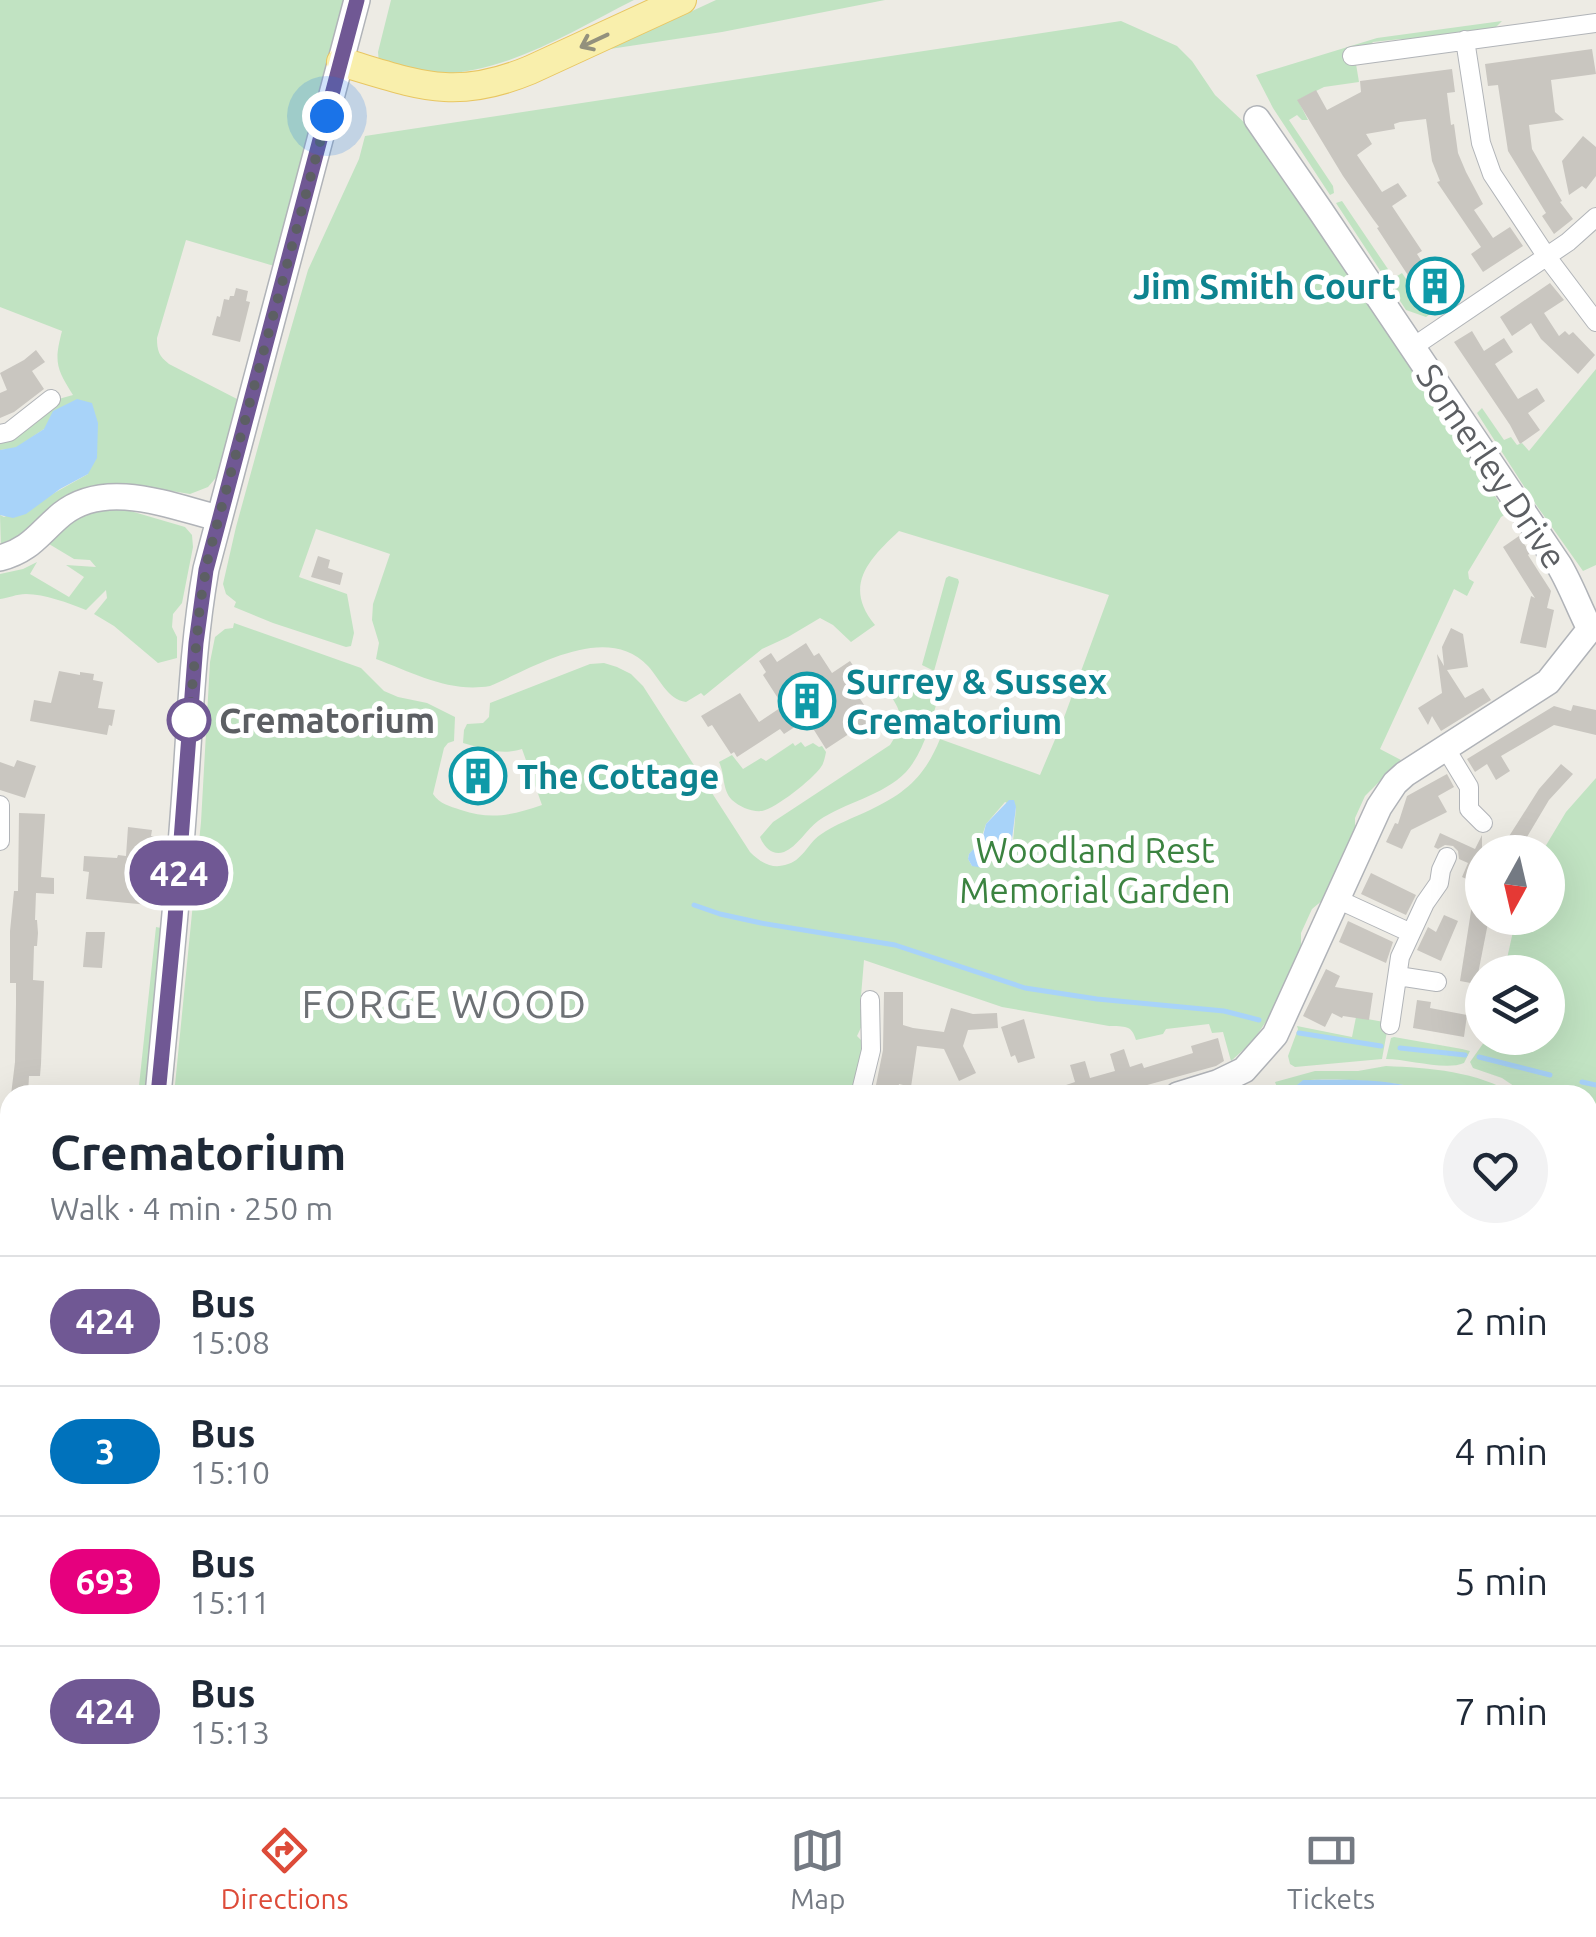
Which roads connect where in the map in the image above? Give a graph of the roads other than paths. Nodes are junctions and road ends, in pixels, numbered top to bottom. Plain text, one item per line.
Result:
1 (357, 0) edge
2 (682, 0) edge
3 (1596, 23) edge
4 (1465, 40) junction
5 (1352, 56) dead end
6 (341, 62) junction
7 (1257, 119) dead end
8 (1596, 217) edge
9 (1547, 257) junction
10 (1596, 322) edge
11 (1413, 347) junction
12 (51, 399) dead end
13 (0, 434) edge
14 (218, 518) junction
15 (0, 558) edge
16 (1593, 629) edge
17 (1446, 749) junction
18 (0, 804) edge
19 (1482, 823) dead end
20 (0, 840) edge
21 (1446, 857) dead end
22 (1336, 898) junction
23 (1411, 933) junction
24 (1398, 976) junction
25 (1437, 982) dead end
26 (870, 1000) dead end
27 (1390, 1025) dead end
28 (159, 1085) edge
29 (862, 1085) edge
30 (1206, 1085) edge

1 - 6 street
2 -> 6 main road
3 - 4 street
4 - 5 street
4 - 9 street
6 - 14 street
7 - 11 street, Somerley Drive
8 - 9 street
9 - 10 street
9 - 11 street
11 - 16 street, Somerley Drive
12 - 13 street
14 - 15 street
14 - 28 street
16 - 17 street, Somerley Drive
17 - 19 street
17 - 22 street, Somerley Drive
18 - 20 street
21 - 23 street
22 - 23 street
22 - 30 street, Somerley Drive
23 - 24 street
24 - 25 street
24 - 27 street
26 - 29 street

